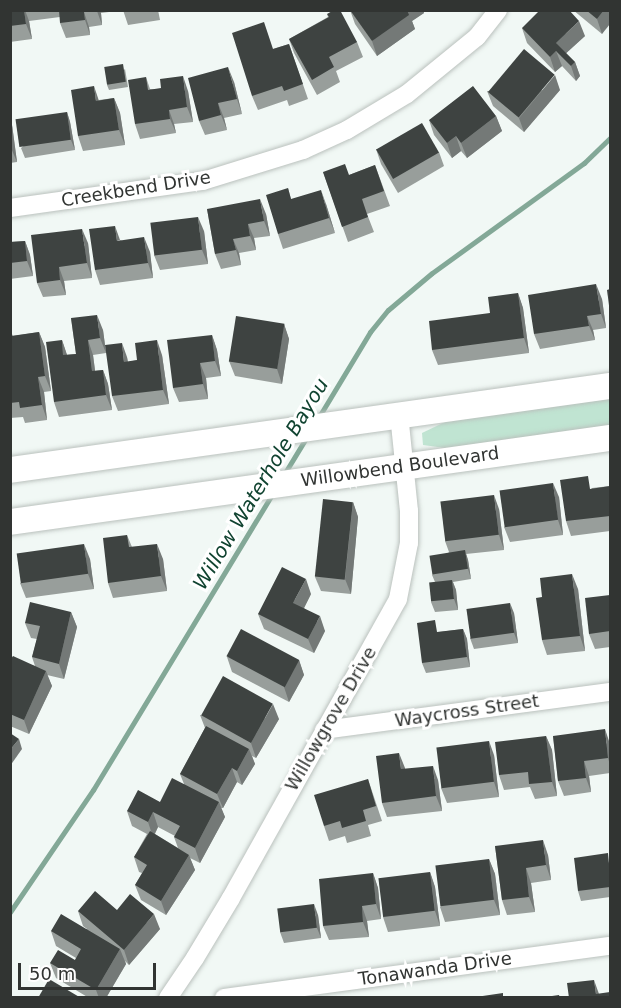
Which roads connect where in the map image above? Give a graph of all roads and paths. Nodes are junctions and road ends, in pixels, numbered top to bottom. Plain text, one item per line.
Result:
1 (498, 10) edge
2 (10, 208) edge
3 (610, 386) edge
4 (399, 415) junction
5 (610, 438) edge
6 (406, 466) junction
7 (10, 470) edge
8 (10, 522) edge
9 (610, 692) edge
10 (324, 730) junction
11 (610, 946) edge
12 (168, 998) edge
13 (224, 998) edge

1 - 2 street, Creekbend Drive
3 - 4 main road
4 - 6 street, Willowgrove Drive
4 - 7 main road
5 - 6 main road, Willowbend Boulevard
6 - 8 main road, Willowbend Boulevard
6 - 10 street, Willowgrove Drive
9 - 10 street, Waycross Street
10 - 12 street, Willowgrove Drive
11 - 13 street, Tonawanda Drive

